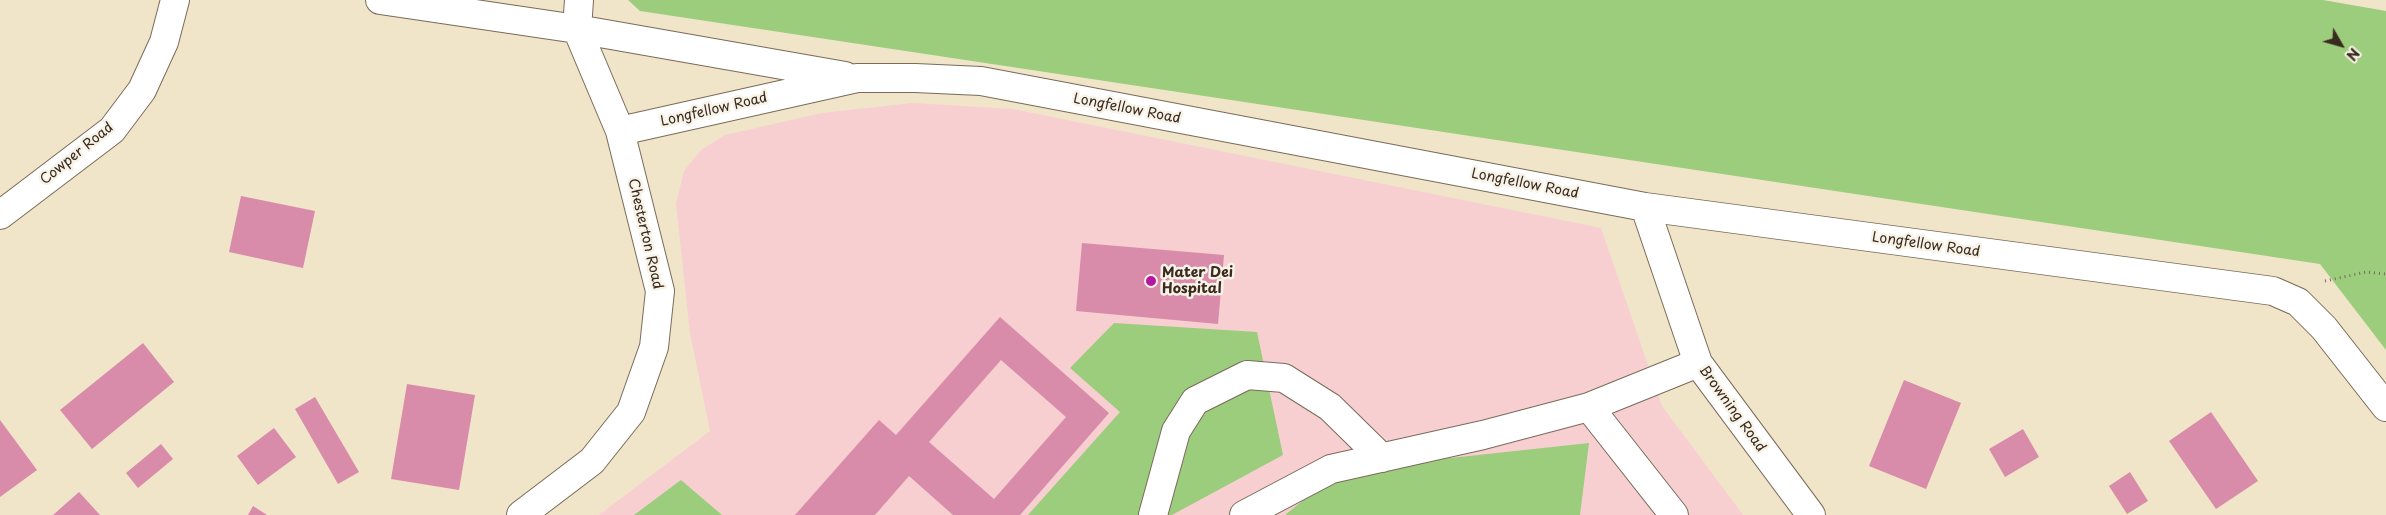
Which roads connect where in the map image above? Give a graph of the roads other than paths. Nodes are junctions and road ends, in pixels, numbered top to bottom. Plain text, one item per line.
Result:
1 (174, 0) edge
2 (380, 0) edge
3 (579, 0) edge
4 (578, 29) junction
5 (857, 78) junction
6 (620, 131) junction
7 (1645, 207) junction
8 (0, 215) edge
9 (1698, 363) junction
10 (1589, 407) junction
11 (2386, 407) edge
12 (1382, 458) junction
13 (521, 515) edge
14 (1153, 515) edge
15 (1244, 515) edge
16 (1674, 515) edge
17 (1811, 515) edge

1 - 8 street, Cowper Road
2 - 4 street
3 - 4 street, Chesterton Road
4 - 5 street
4 - 6 street, Chesterton Road
5 - 6 street, Longfellow Road
5 - 7 street, Longfellow Road
6 - 13 street, Chesterton Road
7 - 9 street, Browning Road
7 - 11 street, Longfellow Road
9 - 10 street
9 - 17 street, Browning Road
10 - 12 street
10 - 16 street
12 - 14 street
12 - 15 street

